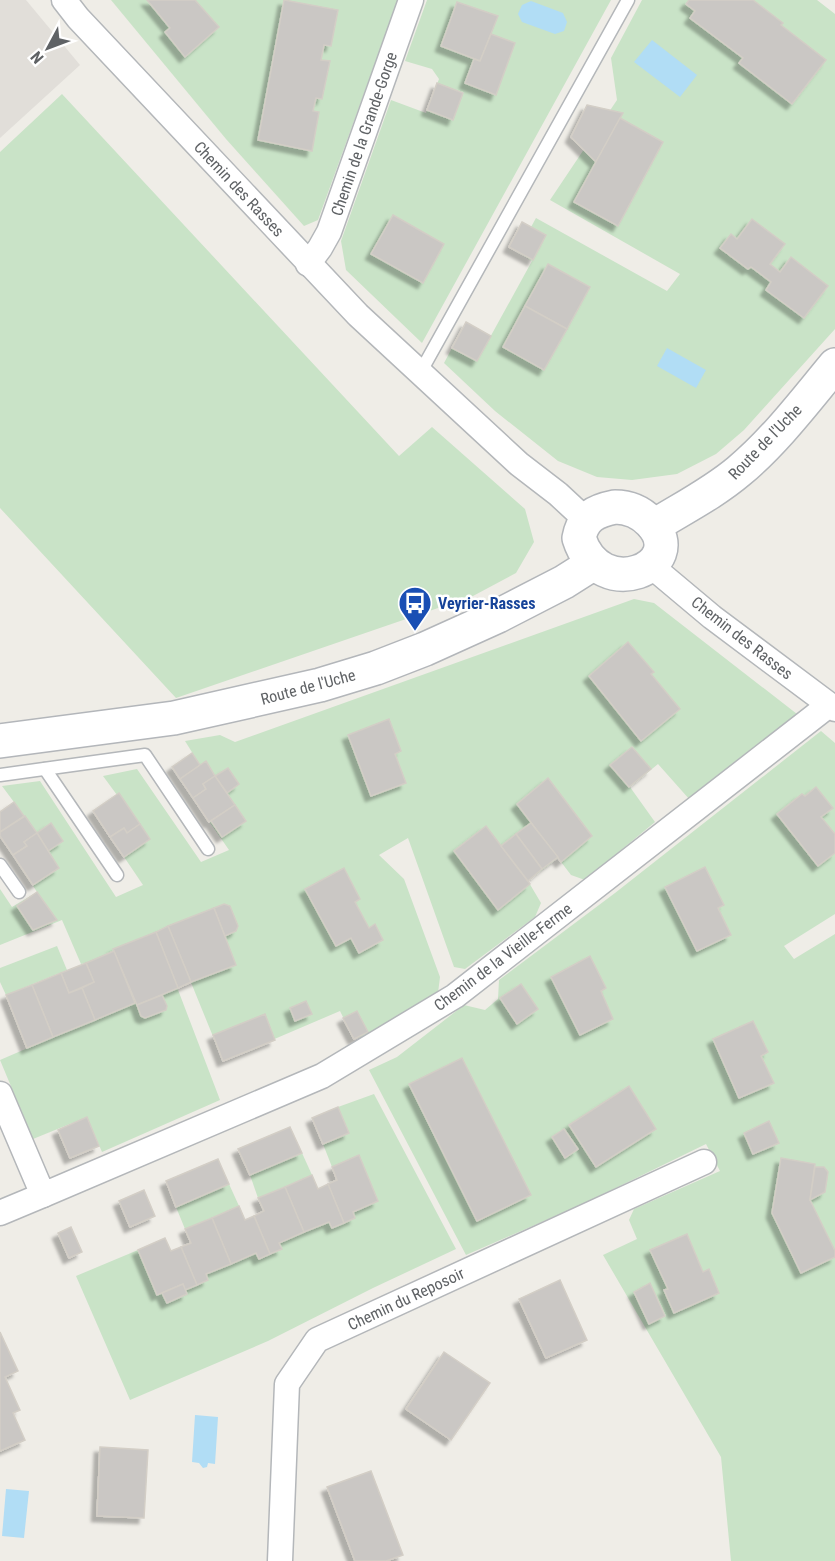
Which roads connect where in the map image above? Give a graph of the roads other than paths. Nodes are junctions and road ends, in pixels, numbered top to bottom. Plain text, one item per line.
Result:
1 (64, 0) edge
2 (411, 0) edge
3 (628, 0) edge
4 (308, 264) junction
5 (835, 365) edge
6 (420, 373) junction
7 (586, 520) junction
8 (654, 526) junction
9 (594, 563) junction
10 (650, 565) junction
11 (832, 707) edge
12 (0, 741) edge
13 (45, 769) junction
14 (0, 775) edge
15 (208, 849) dead end
16 (0, 865) edge
17 (117, 875) dead end
18 (19, 892) dead end
19 (0, 1094) edge
20 (704, 1162) dead end
21 (43, 1195) junction
22 (0, 1213) edge
23 (280, 1561) edge

1 - 4 street, Chemin des Rasses
2 - 4 street, Chemin de la Grande-Gorge
3 - 6 lane
4 - 6 street, Chemin des Rasses
5 - 8 street, Route de l'Uche
6 - 7 street, Chemin des Rasses
7 - 8 street
7 - 9 street
8 - 10 street
9 - 10 street
9 - 12 street, Route de l'Uche
10 - 11 street, Chemin des Rasses
11 - 21 street, Chemin de la Vieille-Ferme
13 - 14 lane
13 - 15 lane
13 - 17 lane
16 - 18 lane
19 - 21 street
20 - 23 street, Chemin du Reposoir
21 - 22 street, Chemin de la Vieille-Ferme

